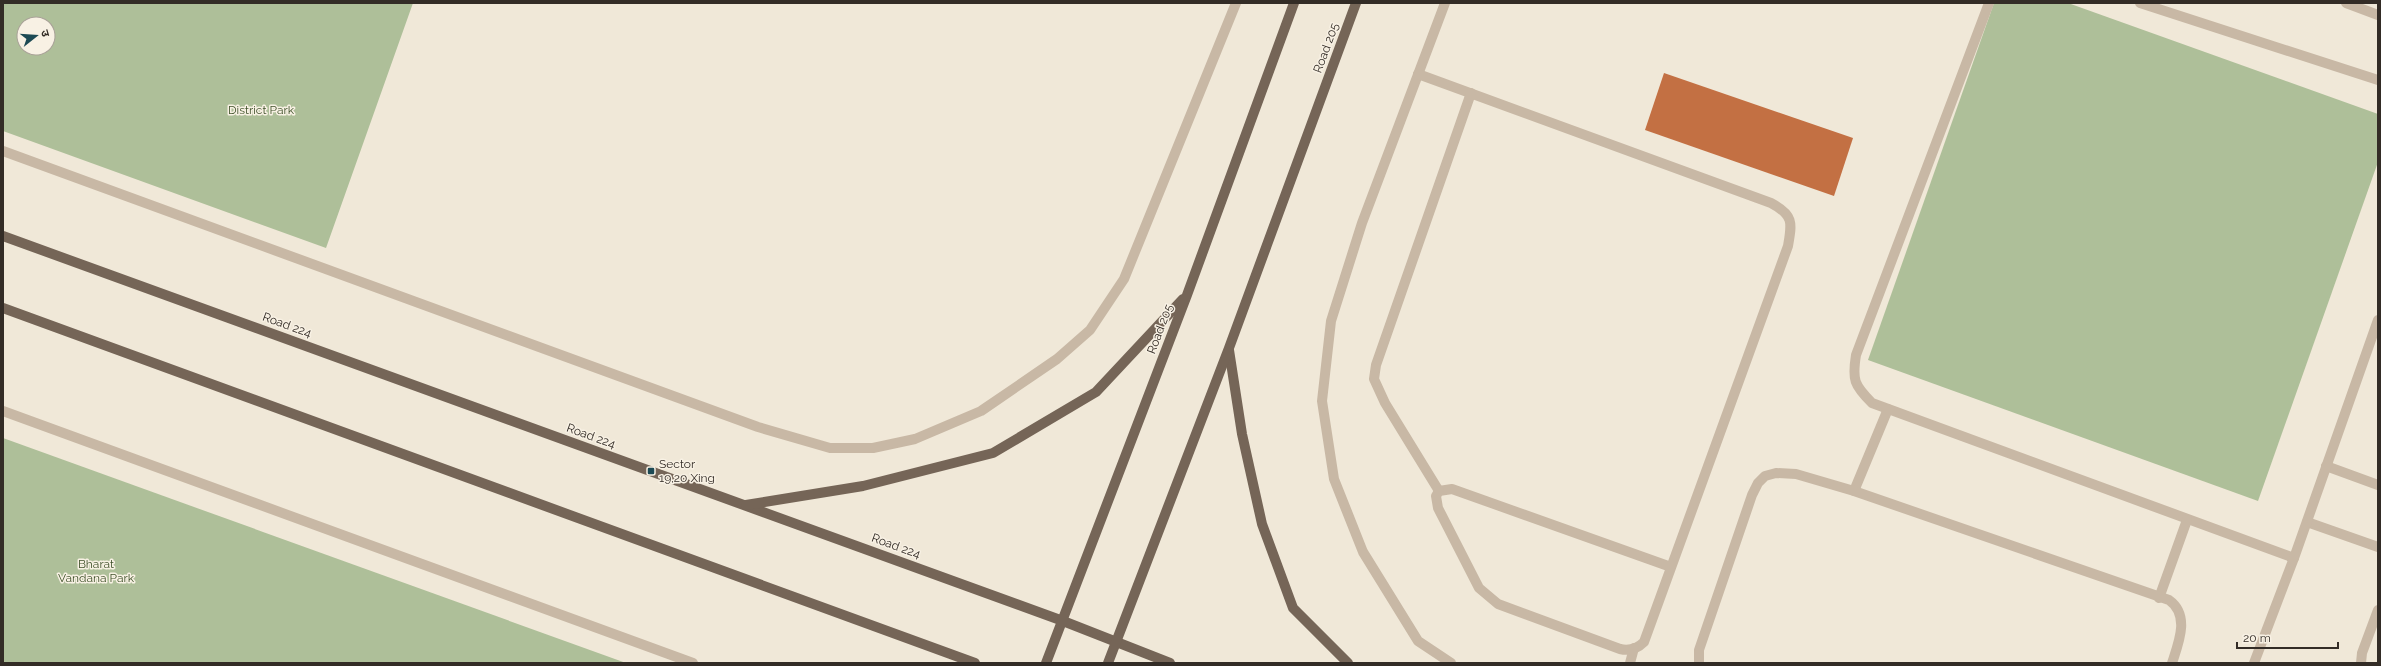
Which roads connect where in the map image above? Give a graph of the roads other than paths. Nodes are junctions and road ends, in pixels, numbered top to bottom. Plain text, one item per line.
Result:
1 (1236, 3) edge
2 (1294, 3) edge
3 (1356, 3) edge
4 (1445, 3) edge
5 (1989, 3) edge
6 (2140, 3) edge
7 (2346, 3) edge
8 (2378, 15) edge
9 (1418, 74) junction
10 (2378, 80) edge
11 (1471, 93) junction
12 (3, 151) edge
13 (3, 236) edge
14 (1187, 295) junction
15 (3, 308) edge
16 (2378, 320) edge
17 (1229, 348) junction
18 (1888, 408) junction
19 (3, 411) edge
20 (2326, 466) junction
21 (2378, 485) edge
22 (1439, 491) junction
23 (1854, 491) junction
24 (744, 505) junction
25 (2187, 520) junction
26 (2307, 522) junction
27 (2378, 547) edge
28 (2294, 558) junction
29 (1671, 567) junction
30 (2159, 598) junction
31 (2378, 610) edge
32 (1063, 621) junction
33 (1116, 643) junction
34 (1634, 648) junction
35 (693, 663) edge
36 (975, 663) edge
37 (1046, 663) edge
38 (1108, 663) edge
39 (1170, 663) edge
40 (1348, 663) edge
41 (1451, 663) edge
42 (1630, 663) edge
43 (1699, 663) edge
44 (2172, 663) edge
45 (2254, 663) edge
46 (2361, 663) edge

1 - 12 street
2 - 14 main road, Road 205
3 - 17 main road, Road 205
4 - 9 street
5 - 18 street
6 - 10 street
7 - 8 street
9 - 11 street
9 - 41 street
11 - 22 street
11 - 29 street
13 - 24 main road, Road 224
14 - 24 main road
14 - 32 main road, Road 205
15 - 36 main road
16 - 20 street
17 - 33 main road, Road 205
17 - 40 main road
18 - 23 street
18 - 25 street
19 - 35 street
20 - 21 street
20 - 26 street
22 - 29 street
22 - 34 street
23 - 30 street
23 - 43 street
24 - 32 main road, Road 224
25 - 28 street
25 - 30 street
26 - 27 street
26 - 28 street
28 - 45 street
29 - 34 street
30 - 44 street
31 - 46 street
32 - 33 main road, Road 224
32 - 37 main road, Road 205
33 - 38 main road, Road 205
33 - 39 main road, Road 224
34 - 42 street

